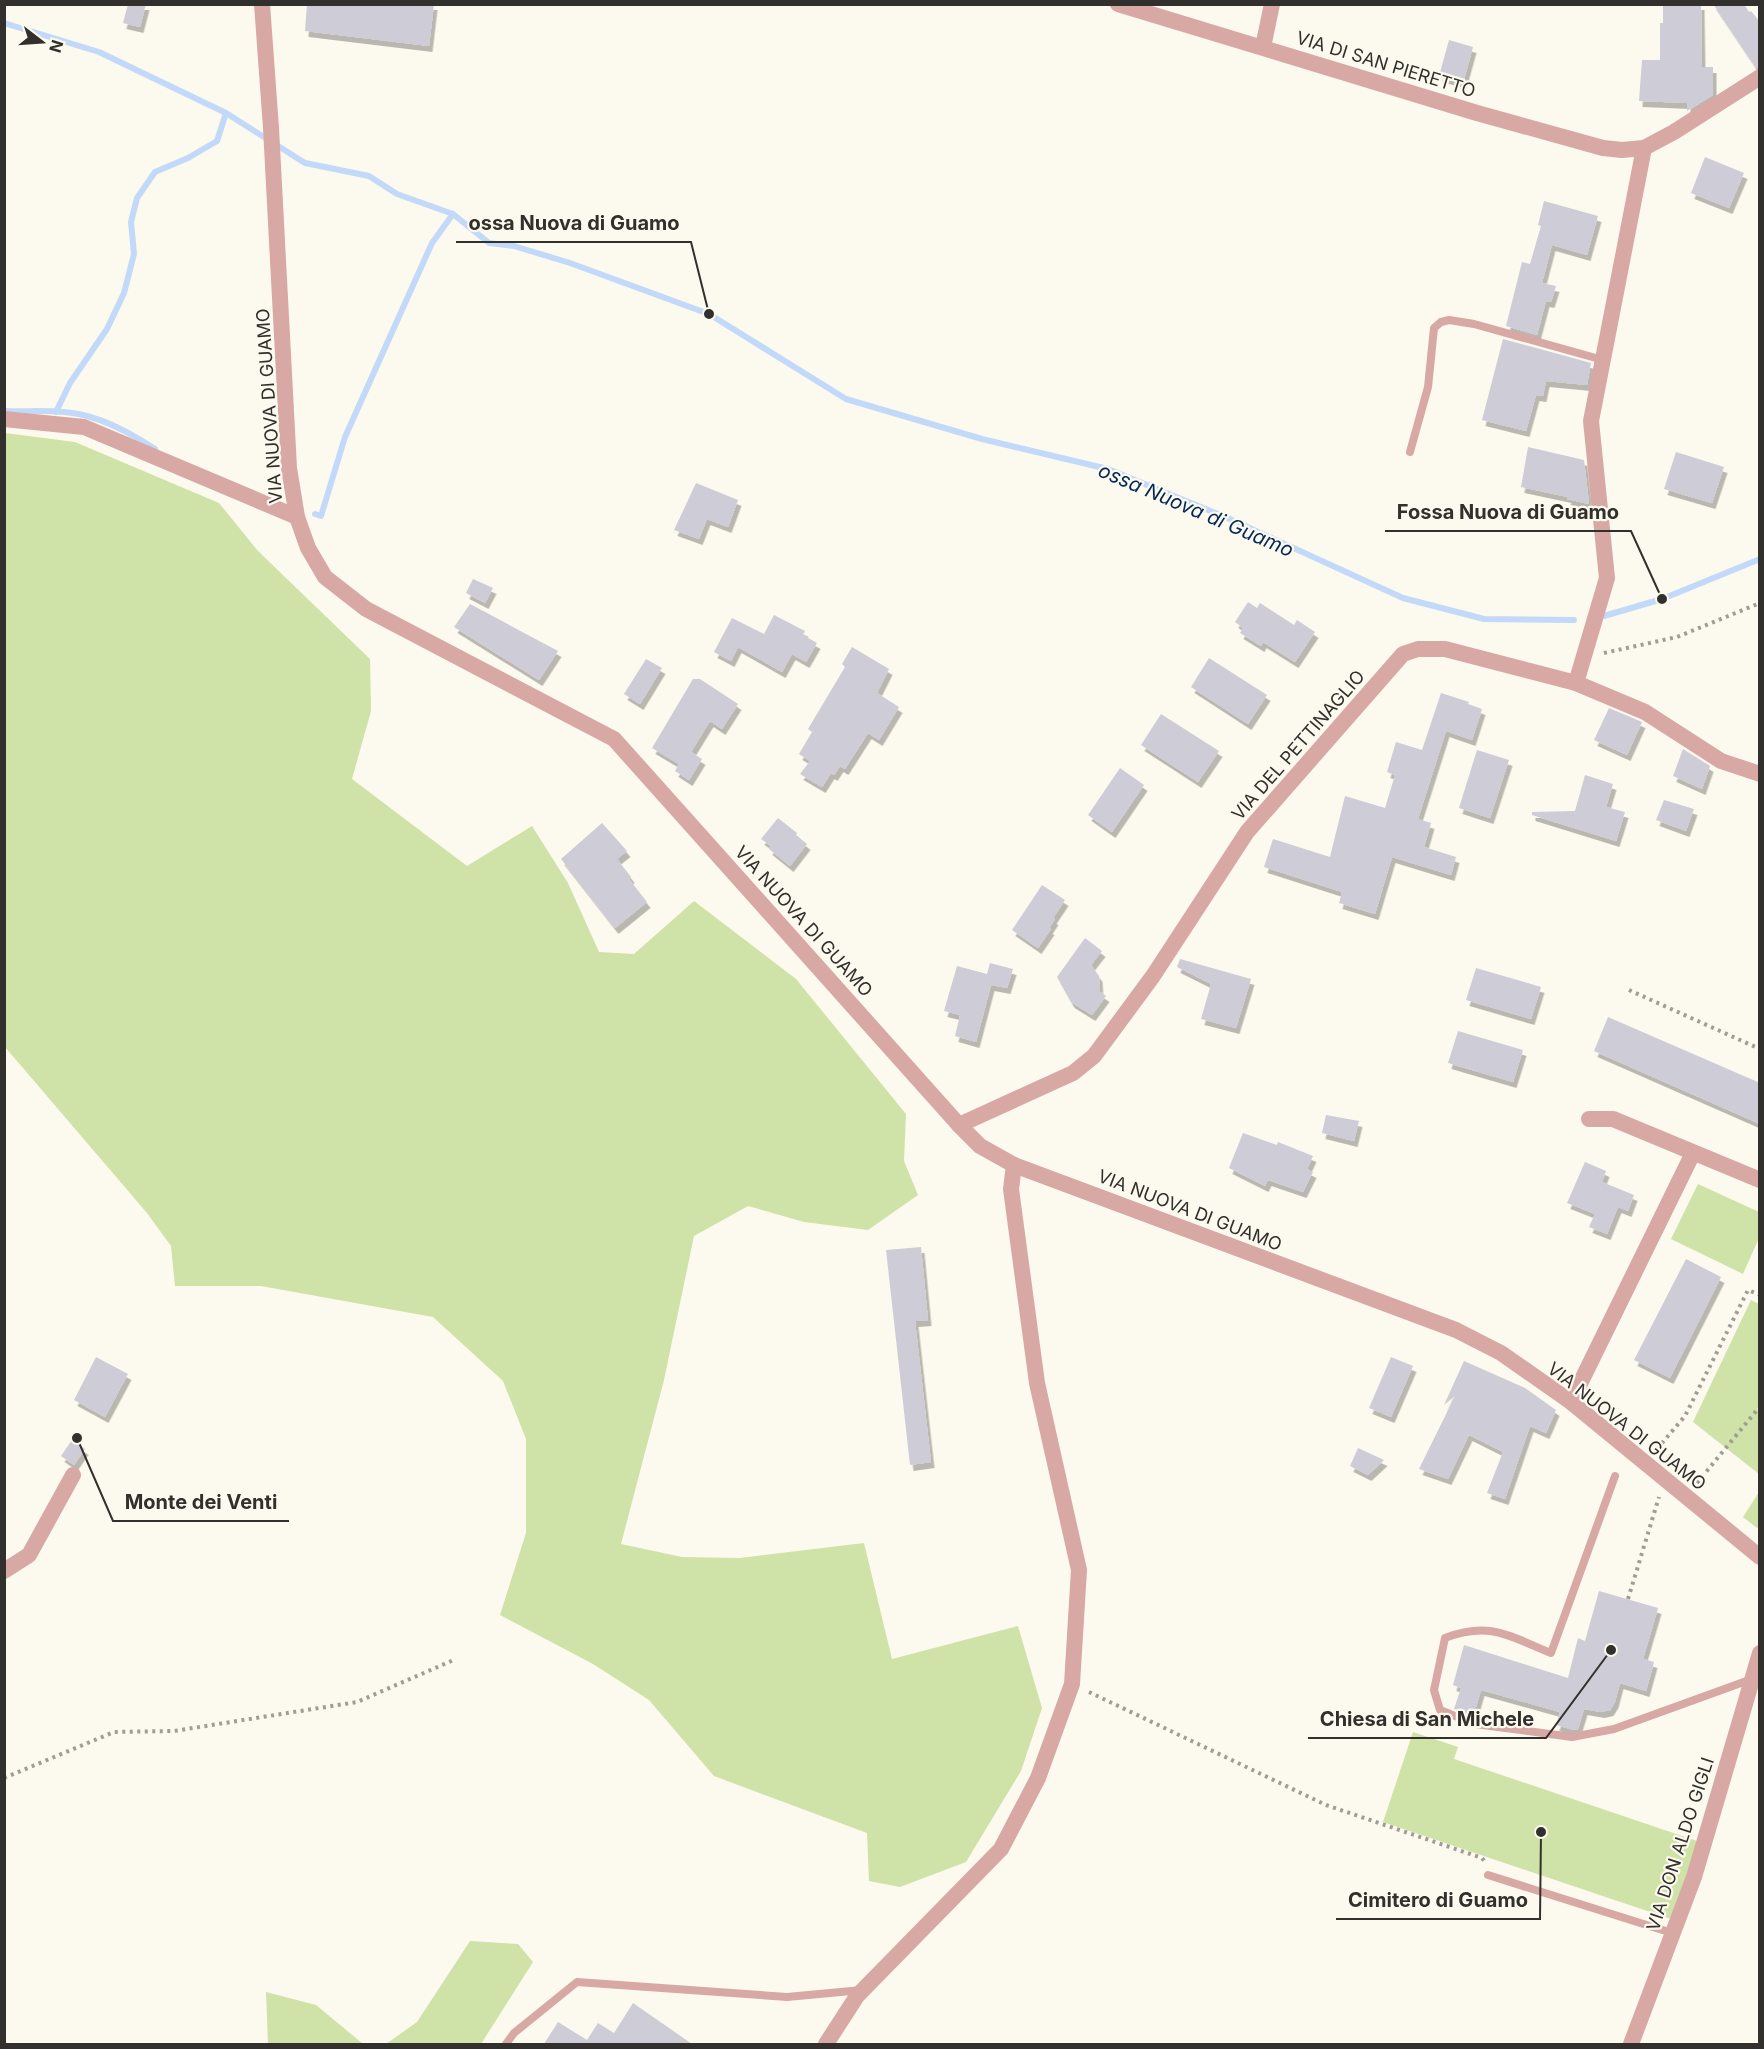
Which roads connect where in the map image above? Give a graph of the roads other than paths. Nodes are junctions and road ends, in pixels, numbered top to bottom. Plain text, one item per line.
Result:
1 (262, 4) edge
2 (1118, 4) edge
3 (1272, 4) edge
4 (1263, 47) junction
5 (1760, 77) edge
6 (1644, 148) junction
7 (1603, 360) junction
8 (4, 419) edge
9 (1410, 452) dead end
10 (297, 517) junction
11 (1576, 683) junction
12 (1760, 774) edge
13 (1589, 1119) dead end
14 (959, 1125) junction
15 (1693, 1153) junction
16 (1014, 1165) junction
17 (1760, 1180) edge
18 (1571, 1402) junction
19 (73, 1475) dead end
20 (1615, 1476) dead end
21 (1759, 1554) edge
22 (4, 1571) edge
23 (1760, 1653) edge
24 (1752, 1678) junction
25 (1488, 1875) road end
26 (1672, 1933) junction
27 (863, 1990) junction
28 (506, 2044) edge
29 (826, 2044) edge
30 (1631, 2044) edge

1 - 10 street, VIA NUOVA DI GUAMO
2 - 4 street, VIA DI SAN PIERETTO
3 - 4 street
4 - 6 street, VIA DI SAN PIERETTO
5 - 6 street, VIA DI SAN PIERETTO
6 - 7 street
7 - 9 lane
7 - 11 street
8 - 10 street
10 - 14 street, VIA NUOVA DI GUAMO
11 - 12 street, VIA DEL PETTINAGLIO
11 - 14 street, VIA DEL PETTINAGLIO
13 - 15 street
14 - 16 street, VIA NUOVA DI GUAMO
15 - 17 street
15 - 18 street
16 - 18 street, VIA NUOVA DI GUAMO
16 - 27 street
18 - 21 street, VIA NUOVA DI GUAMO
19 - 22 street
20 - 24 lane
23 - 24 street, VIA DON ALDO GIGLI
24 - 26 street, VIA DON ALDO GIGLI
25 - 26 lane
26 - 30 street, VIA DON ALDO GIGLI
27 - 28 lane
27 - 29 street

